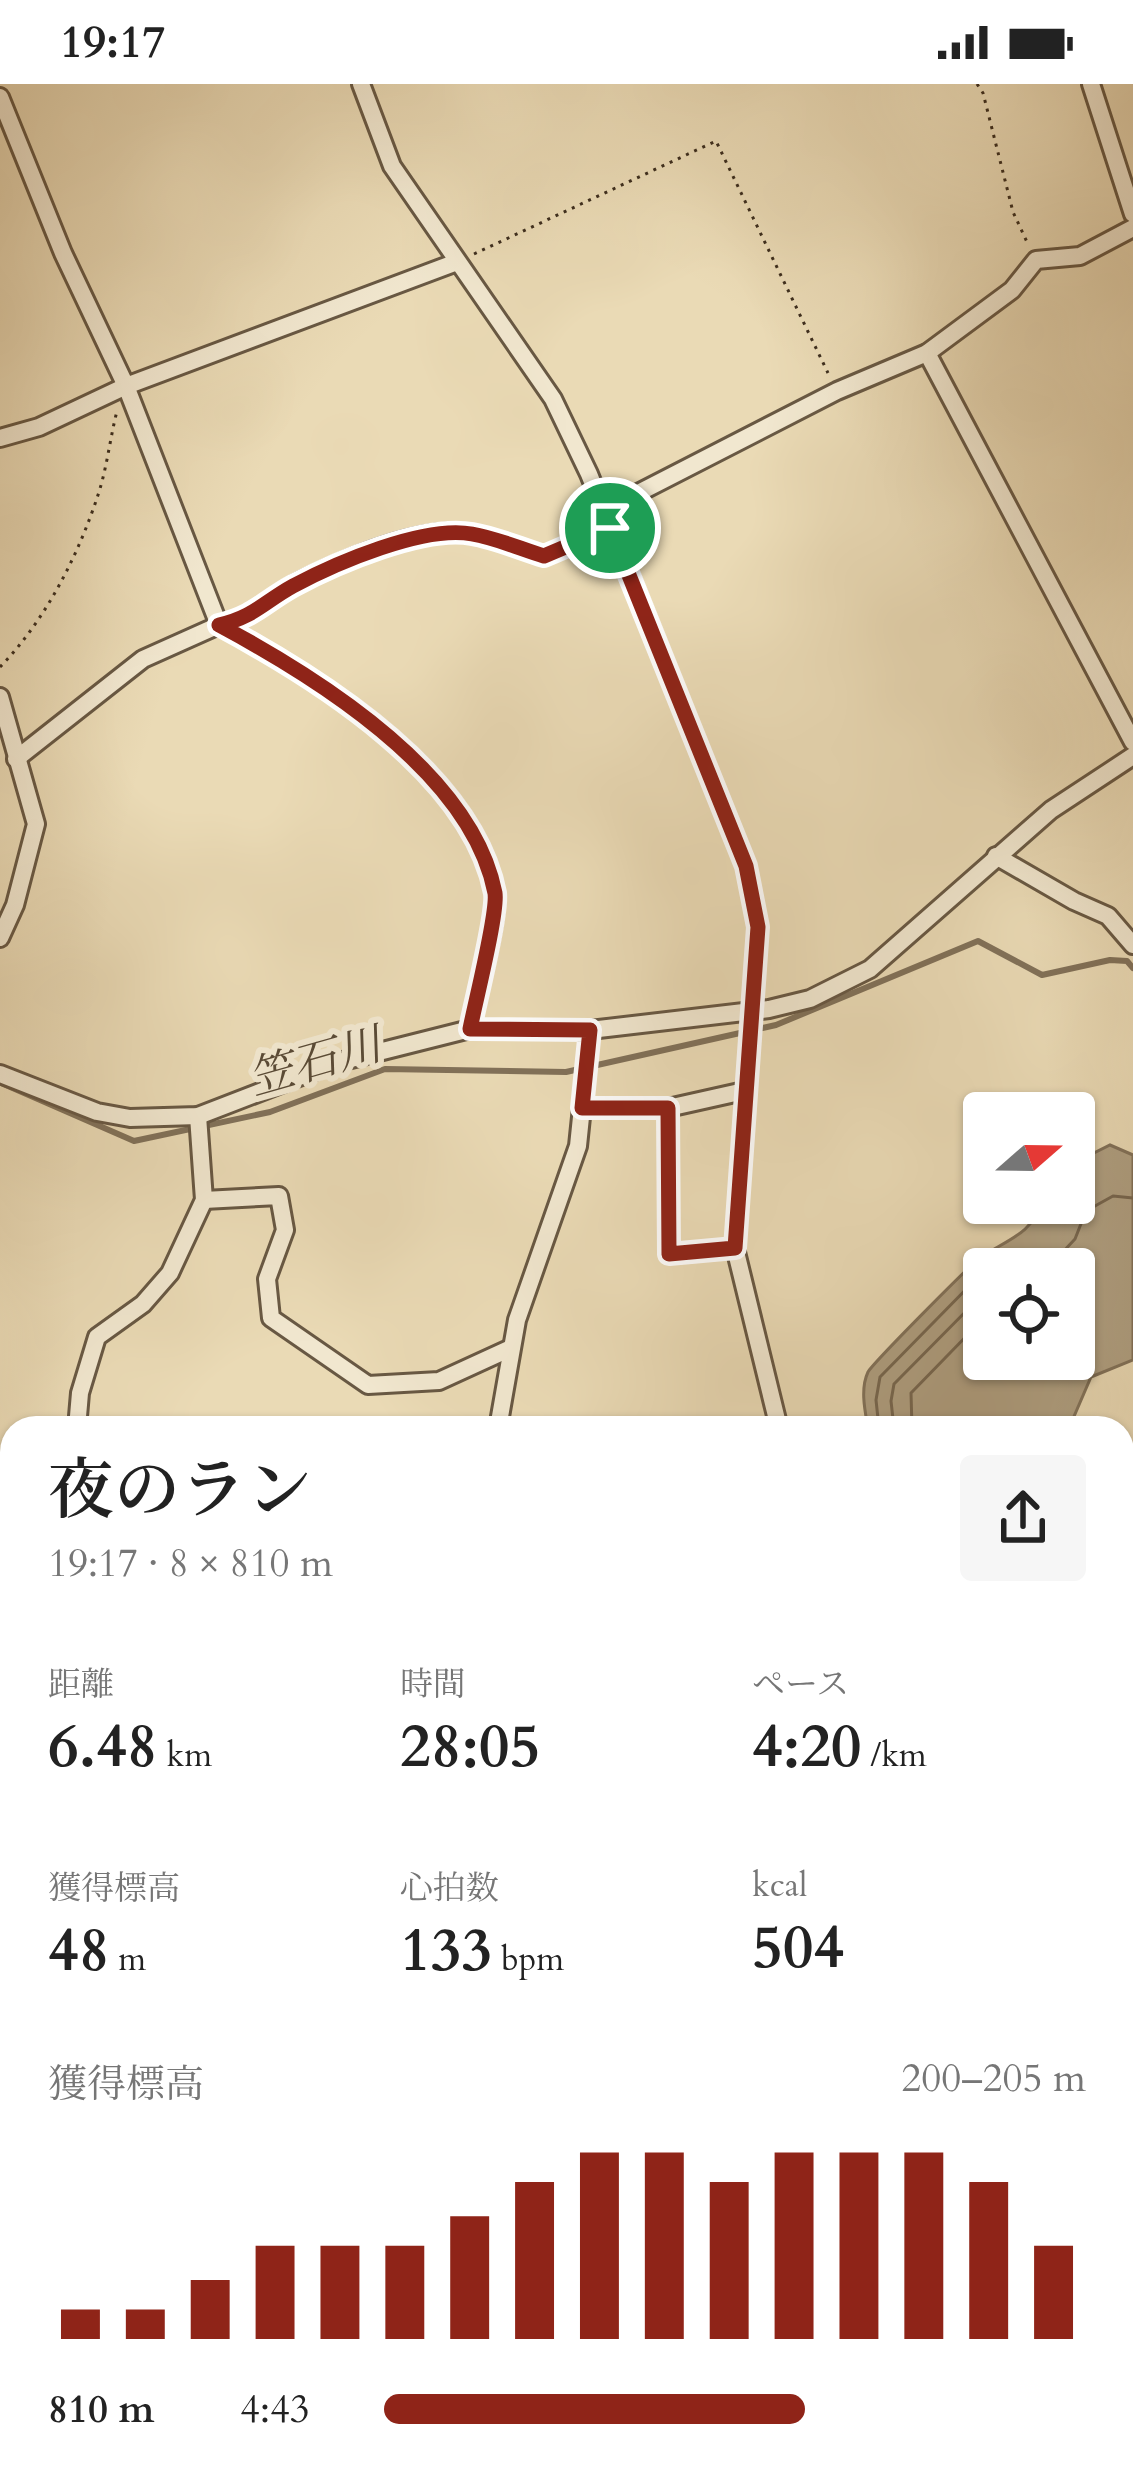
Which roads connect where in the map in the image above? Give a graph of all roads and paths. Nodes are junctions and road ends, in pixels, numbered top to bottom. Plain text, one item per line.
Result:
1 (361, 84) edge
2 (977, 84) edge
3 (1091, 84) edge
4 (0, 97) edge
5 (1133, 214) edge
6 (1133, 228) edge
7 (1036, 260) junction
8 (457, 262) junction
9 (927, 353) junction
10 (126, 386) junction
11 (837, 391) junction
12 (0, 438) edge
13 (606, 519) junction
14 (219, 625) junction
15 (0, 667) edge
16 (0, 697) edge
17 (1133, 742) edge
18 (1133, 756) edge
19 (16, 759) junction
20 (996, 856) junction
21 (0, 938) edge
22 (1133, 945) edge
23 (750, 1012) junction
24 (470, 1029) junction
25 (590, 1030) junction
26 (0, 1074) edge
27 (744, 1091) junction
28 (582, 1108) junction
29 (668, 1108) junction
30 (198, 1116) junction
31 (205, 1200) junction
32 (735, 1248) junction
33 (511, 1348) junction
34 (78, 1416) edge
35 (500, 1416) edge
36 (776, 1416) edge

1 - 8 street
2 - 7 path
3 - 5 street
4 - 10 street
6 - 7 street
7 - 9 street
8 - 10 street
8 - 11 path
8 - 13 street
9 - 11 street
9 - 17 street
10 - 12 street
10 - 14 street
10 - 15 path
11 - 13 street
13 - 14 street
13 - 23 street
14 - 19 street
14 - 24 street
16 - 19 street
18 - 20 street
19 - 21 street
20 - 22 street
20 - 23 street
23 - 25 street
23 - 27 street
24 - 25 street
24 - 30 street
25 - 28 street
26 - 30 street
27 - 29 street
27 - 32 street
28 - 29 street
28 - 33 street
29 - 32 street
30 - 31 street
31 - 33 street
31 - 34 street
32 - 36 street
33 - 35 street

